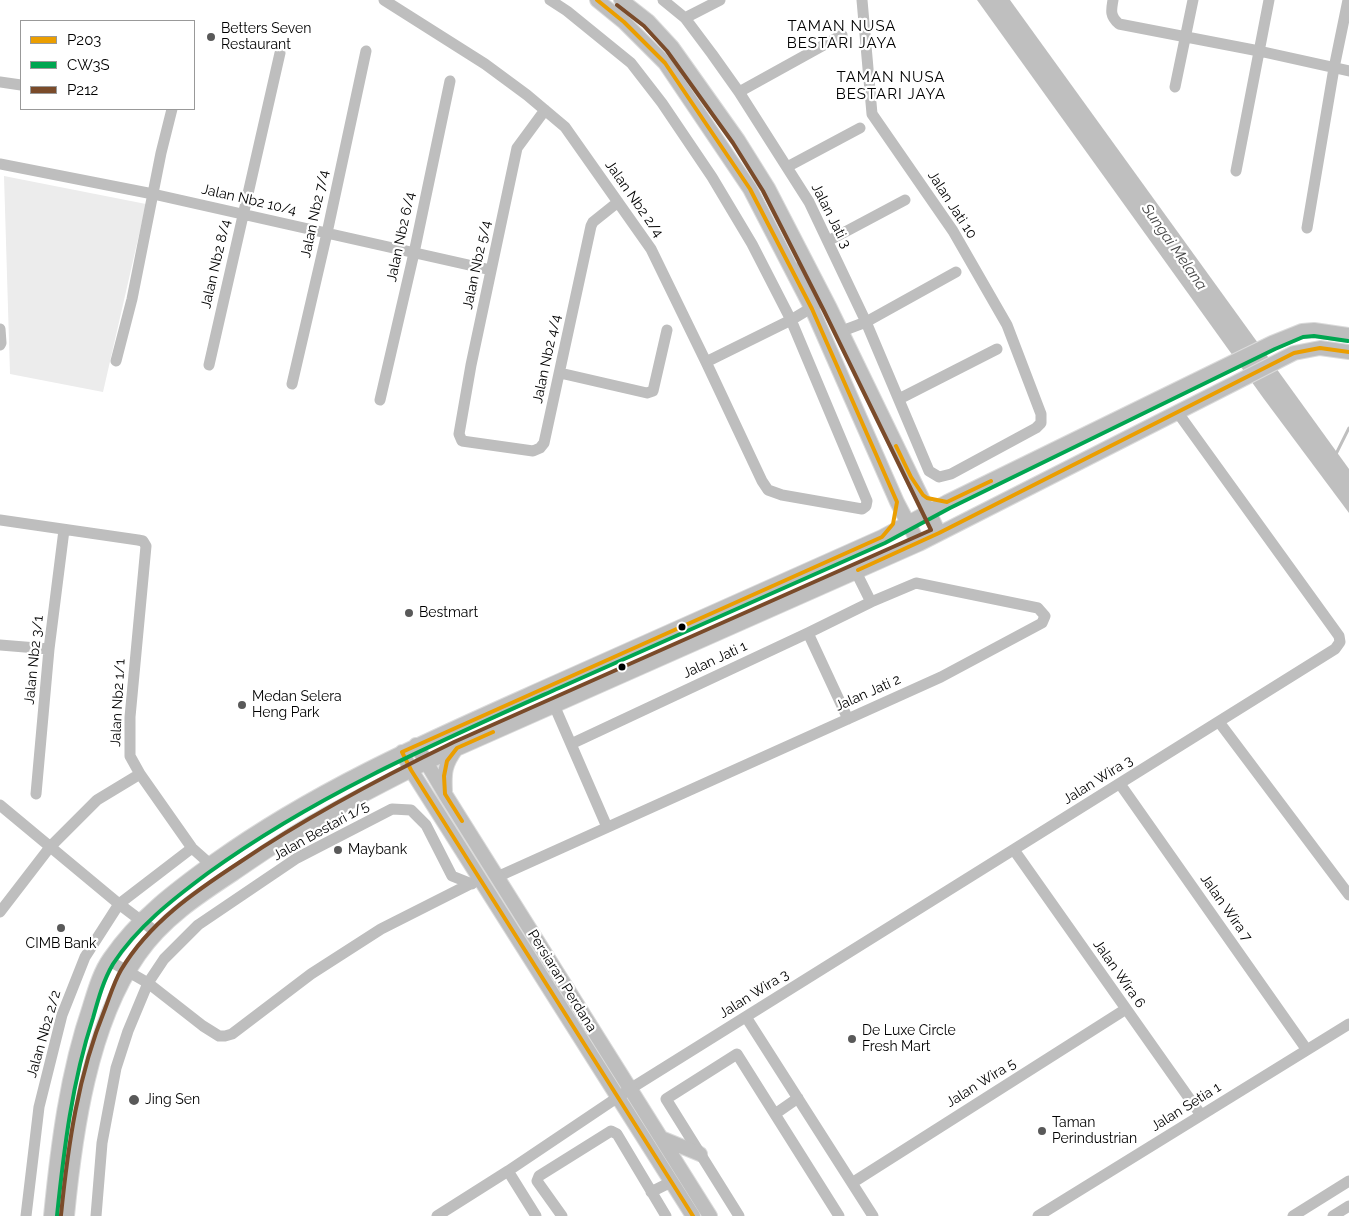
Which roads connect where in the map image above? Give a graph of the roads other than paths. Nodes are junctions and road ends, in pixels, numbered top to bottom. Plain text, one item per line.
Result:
1 (384, 0) edge
2 (550, 0) edge
3 (597, 0) edge
4 (621, 0) edge
5 (663, 0) edge
6 (720, 0) edge
7 (862, 0) edge
8 (1113, 0) edge
9 (1193, 0) edge
10 (1269, 0) edge
11 (1348, 0) edge
12 (685, 18) junction
13 (842, 35) dead end
14 (1186, 38) junction
15 (1260, 50) junction
16 (366, 51) dead end
17 (280, 53) dead end
18 (1334, 68) junction
19 (1349, 71) edge
20 (450, 81) dead end
21 (0, 82) edge
22 (20, 85) edge
23 (1175, 87) dead end
24 (739, 92) junction
25 (172, 110) edge
26 (545, 110) junction
27 (860, 128) dead end
28 (0, 164) edge
29 (787, 167) junction
30 (1236, 172) dead end
31 (154, 194) junction
32 (905, 200) dead end
33 (618, 202) junction
34 (243, 214) junction
35 (1307, 228) dead end
36 (327, 233) junction
37 (828, 241) junction
38 (798, 246) junction
39 (414, 253) junction
40 (492, 270) junction
41 (956, 272) dead end
42 (812, 309) junction
43 (791, 320) junction
44 (866, 322) junction
45 (0, 328) edge
46 (667, 330) dead end
47 (842, 331) junction
48 (1349, 335) edge
49 (0, 345) edge
50 (997, 349) dead end
51 (1349, 352) edge
52 (116, 361) dead end
53 (706, 362) junction
54 (209, 366) dead end
55 (560, 373) junction
56 (292, 384) dead end
57 (899, 399) junction
58 (380, 400) dead end
59 (1178, 413) junction
60 (459, 434) joint
61 (929, 471) joint
62 (910, 477) junction
63 (896, 502) junction
64 (947, 502) junction
65 (928, 512) junction
66 (0, 520) edge
67 (908, 523) junction
68 (64, 530) junction
69 (939, 534) junction
70 (882, 537) junction
71 (919, 544) junction
72 (856, 572) junction
73 (871, 602) junction
74 (808, 633) junction
75 (0, 645) edge
76 (49, 649) junction
77 (554, 706) junction
78 (848, 719) junction
79 (1219, 722) junction
80 (416, 744) junction
81 (571, 744) junction
82 (457, 748) junction
83 (402, 752) junction
84 (426, 762) junction
85 (412, 770) junction
86 (140, 774) junction
87 (386, 782) junction
88 (1120, 784) junction
89 (36, 794) dead end
90 (427, 794) junction
91 (445, 794) junction
92 (0, 805) edge
93 (607, 828) junction
94 (50, 847) junction
95 (192, 848) junction
96 (1014, 850) junction
97 (210, 864) junction
98 (452, 876) junction
99 (497, 877) junction
100 (476, 881) junction
101 (1349, 895) edge
102 (444, 898) junction
103 (119, 904) junction
104 (0, 912) edge
105 (140, 921) junction
106 (156, 932) junction
107 (108, 960) junction
108 (129, 970) junction
109 (148, 983) junction
110 (1126, 1009) junction
111 (746, 1017) junction
112 (1349, 1024) edge
113 (1307, 1050) junction
114 (630, 1089) junction
115 (618, 1097) junction
116 (798, 1098) junction
117 (774, 1114) junction
118 (1201, 1115) junction
119 (661, 1138) junction
120 (700, 1154) junction
121 (508, 1171) junction
122 (1349, 1181) edge
123 (671, 1182) junction
124 (852, 1182) junction
125 (651, 1192) junction
126 (1349, 1206) edge
127 (443, 1215) edge
128 (26, 1216) edge
129 (51, 1216) edge
130 (67, 1216) edge
131 (96, 1216) edge
132 (536, 1216) edge
133 (562, 1216) edge
134 (666, 1216) edge
135 (693, 1216) edge
136 (710, 1216) edge
137 (739, 1216) edge
138 (839, 1216) edge
139 (873, 1216) edge
140 (1038, 1216) edge
141 (1293, 1216) edge
142 (1333, 1216) edge

1 - 26 street, Jalan Nb2 2/4
2 - 43 street
3 - 42 main road
4 - 38 main road
5 - 12 street, Jalan Jati 3
6 - 12 street
7 - 61 street, Jalan Jati 10
8 - 14 street
9 - 14 street
10 - 15 street
11 - 18 street
12 - 24 street, Jalan Jati 3
13 - 24 street
14 - 15 street
14 - 23 street
15 - 18 street
15 - 30 street
16 - 36 street, Jalan Nb2 7/4
17 - 34 street, Jalan Nb2 8/4
18 - 19 street
18 - 35 street
20 - 39 street, Jalan Nb2 6/4
21 - 22 street
24 - 29 street, Jalan Jati 3
25 - 31 street
26 - 33 street, Jalan Nb2 2/4
26 - 40 street, Jalan Nb2 5/4
27 - 29 street
28 - 31 street, Jalan Nb2 10/4
29 - 37 street, Jalan Jati 3
31 - 34 street, Jalan Nb2 10/4
31 - 52 street
32 - 37 street
33 - 53 street, Jalan Nb2 2/4
33 - 55 street, Jalan Nb2 4/4
34 - 36 street, Jalan Nb2 10/4
34 - 54 street, Jalan Nb2 8/4
36 - 39 street, Jalan Nb2 10/4
36 - 56 street, Jalan Nb2 7/4
37 - 44 street, Jalan Jati 3
38 - 42 street
38 - 47 main road
39 - 40 street, Jalan Nb2 10/4
39 - 58 street, Jalan Nb2 6/4
40 - 60 street, Jalan Nb2 5/4
41 - 44 street
42 - 43 street
42 - 63 main road
43 - 53 street
43 - 53 street, Jalan Nb2 2/4
44 - 47 street
44 - 57 street, Jalan Jati 3
45 - 49 street
46 - 55 street
47 - 62 main road
48 - 64 main road
50 - 57 street
51 - 59 main road
55 - 60 street, Jalan Nb2 4/4
57 - 61 street, Jalan Jati 3
59 - 69 main road
59 - 79 street, Jalan Wira 3
62 - 64 main road
62 - 65 main road
63 - 67 main road
63 - 70 main road
64 - 65 main road
65 - 67 main road
65 - 69 main road
66 - 68 street
67 - 70 main road
67 - 71 main road
68 - 76 street, Jalan Nb2 3/1
68 - 86 street, Jalan Nb2 1/1
69 - 71 main road
70 - 80 main road
71 - 72 main road
72 - 73 street
72 - 77 main road
73 - 74 street, Jalan Jati 1
73 - 78 street, Jalan Jati 2
74 - 78 street
74 - 81 street, Jalan Jati 1
75 - 76 street
76 - 89 street, Jalan Nb2 3/1
77 - 81 street
77 - 82 main road
78 - 93 street, Jalan Jati 2
79 - 88 street, Jalan Wira 3
79 - 101 street
80 - 83 main road
80 - 84 main road, Persiaran Perdana
81 - 93 street
82 - 84 main road
82 - 91 main road
83 - 85 main road, Persiaran Perdana
83 - 97 main road
84 - 85 main road
84 - 91 main road, Persiaran Perdana
85 - 87 main road
85 - 90 main road, Persiaran Perdana
86 - 94 street
86 - 95 street, Jalan Nb2 1/1
87 - 90 main road
87 - 106 main road
88 - 96 street, Jalan Wira 3
88 - 113 street, Jalan Wira 7
90 - 100 main road, Persiaran Perdana
91 - 99 main road, Persiaran Perdana
92 - 94 street
93 - 99 street, Jalan Jati 2
94 - 103 street
94 - 104 street
95 - 97 street, Jalan Nb2 1/1
95 - 103 street, Jalan Nb2 2/2
96 - 110 street, Jalan Wira 6
96 - 111 street, Jalan Wira 3
97 - 105 main road
98 - 100 street
98 - 102 street
98 - 109 street, Jalan Bestari 1/5
99 - 114 main road, Persiaran Perdana
100 - 102 street
100 - 115 main road, Persiaran Perdana
102 - 109 street
103 - 105 street
103 - 128 street, Jalan Nb2 2/2
105 - 106 street
105 - 107 main road
106 - 108 main road
107 - 108 street
107 - 129 main road
108 - 109 street
108 - 130 main road
109 - 131 street, Jalan Bestari 1/5
110 - 118 street, Jalan Wira 6
110 - 124 street, Jalan Wira 5
111 - 114 street, Jalan Wira 3
111 - 116 street
112 - 113 street, Jalan Setia 1
113 - 118 street, Jalan Setia 1
114 - 115 street, Jalan Wira 3
114 - 119 main road, Persiaran Perdana
115 - 121 street, Jalan Wira 3
115 - 123 main road, Persiaran Perdana
116 - 117 street
116 - 124 street
117 - 120 street
117 - 138 street
118 - 140 street, Jalan Setia 1
119 - 120 main road
119 - 136 main road, Persiaran Perdana
120 - 137 street
121 - 127 street, Jalan Wira 3
121 - 132 street
122 - 141 street
123 - 125 street
123 - 135 main road, Persiaran Perdana
124 - 139 street
125 - 133 street
125 - 134 street
126 - 142 street

